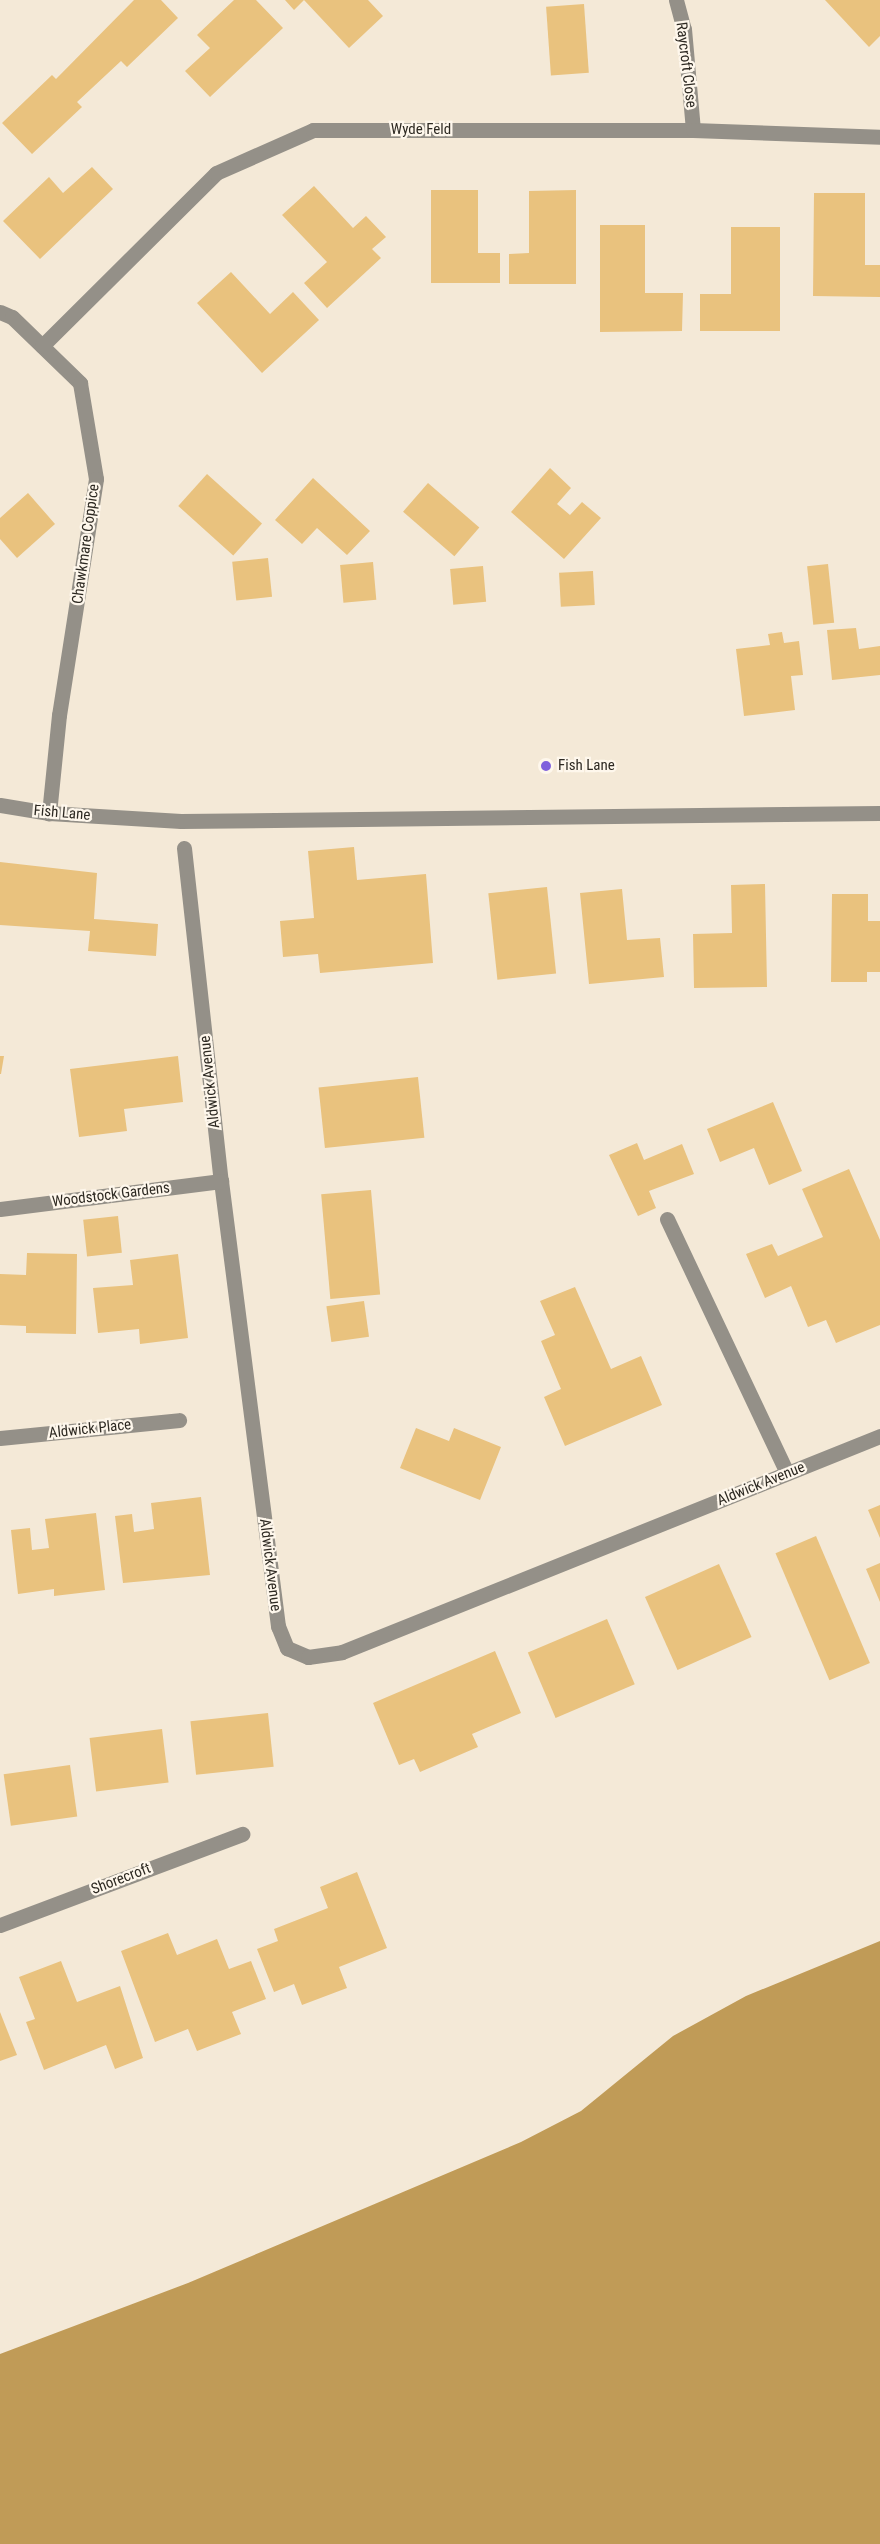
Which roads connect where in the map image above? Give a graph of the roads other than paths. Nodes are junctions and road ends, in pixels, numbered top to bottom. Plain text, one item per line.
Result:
1 (676, 0) edge
2 (693, 130) junction
3 (880, 137) edge
4 (0, 312) edge
5 (42, 346) junction
6 (0, 805) edge
7 (49, 813) junction
8 (880, 813) edge
9 (184, 848) dead end
10 (221, 1181) junction
11 (0, 1209) edge
12 (667, 1219) dead end
13 (179, 1420) dead end
14 (880, 1436) edge
15 (0, 1438) edge
16 (787, 1473) junction
17 (242, 1834) dead end
18 (0, 1925) edge

1 - 2 street, Raycroft Close
2 - 3 street, Wyde Feld
2 - 5 street, Wyde Feld
4 - 5 street, Chawkmare Coppice
5 - 7 street, Chawkmare Coppice
6 - 7 street, Fish Lane
7 - 8 street, Fish Lane
9 - 10 street, Aldwick Avenue
10 - 11 street, Woodstock Gardens
10 - 16 street, Aldwick Avenue
12 - 16 street
13 - 15 street, Aldwick Place
14 - 16 street, Aldwick Avenue
17 - 18 street, Shorecroft

